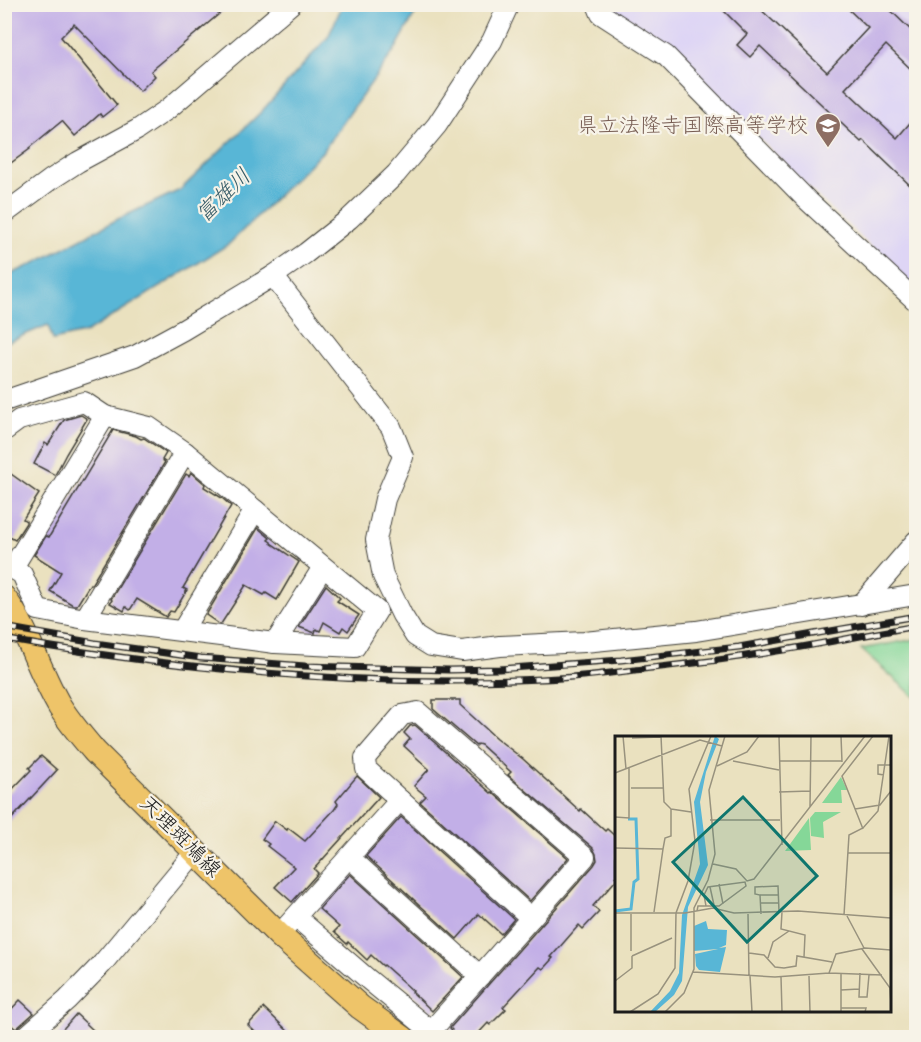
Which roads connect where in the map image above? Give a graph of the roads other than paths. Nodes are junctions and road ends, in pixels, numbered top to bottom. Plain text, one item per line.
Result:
1 (291, 4) edge
2 (509, 4) edge
3 (597, 4) edge
4 (4, 214) edge
5 (273, 276) junction
6 (916, 301) edge
7 (4, 401) edge
8 (105, 416) junction
9 (4, 431) edge
10 (184, 452) junction
11 (255, 510) junction
12 (916, 541) edge
13 (8, 566) edge
14 (323, 567) junction
15 (916, 595) edge
16 (4, 598) edge
17 (861, 605) junction
18 (85, 619) junction
19 (182, 631) junction
20 (275, 643) junction
21 (400, 800) junction
22 (195, 852) junction
23 (349, 857) junction
24 (296, 917) junction
25 (531, 918) junction
26 (279, 935) junction
27 (480, 976) junction
28 (429, 1034) edge
29 (24, 1038) edge
30 (402, 1038) edge

1 - 4 street
2 - 5 street
3 - 6 street
5 - 7 street
5 - 17 street
8 - 9 street
8 - 10 street
8 - 13 street
10 - 11 street
10 - 18 street
11 - 14 street
11 - 19 street
12 - 17 street
13 - 18 street
14 - 20 street
14 - 20 street
15 - 17 street
16 - 22 main road, 天理斑鳩線
18 - 19 street
19 - 20 street
21 - 23 street
21 - 25 street
21 - 25 street
22 - 26 main road, 天理斑鳩線
22 - 29 street
23 - 24 street
23 - 27 street
24 - 26 street
24 - 28 street
25 - 27 street
26 - 30 main road, 天理斑鳩線
27 - 28 street

